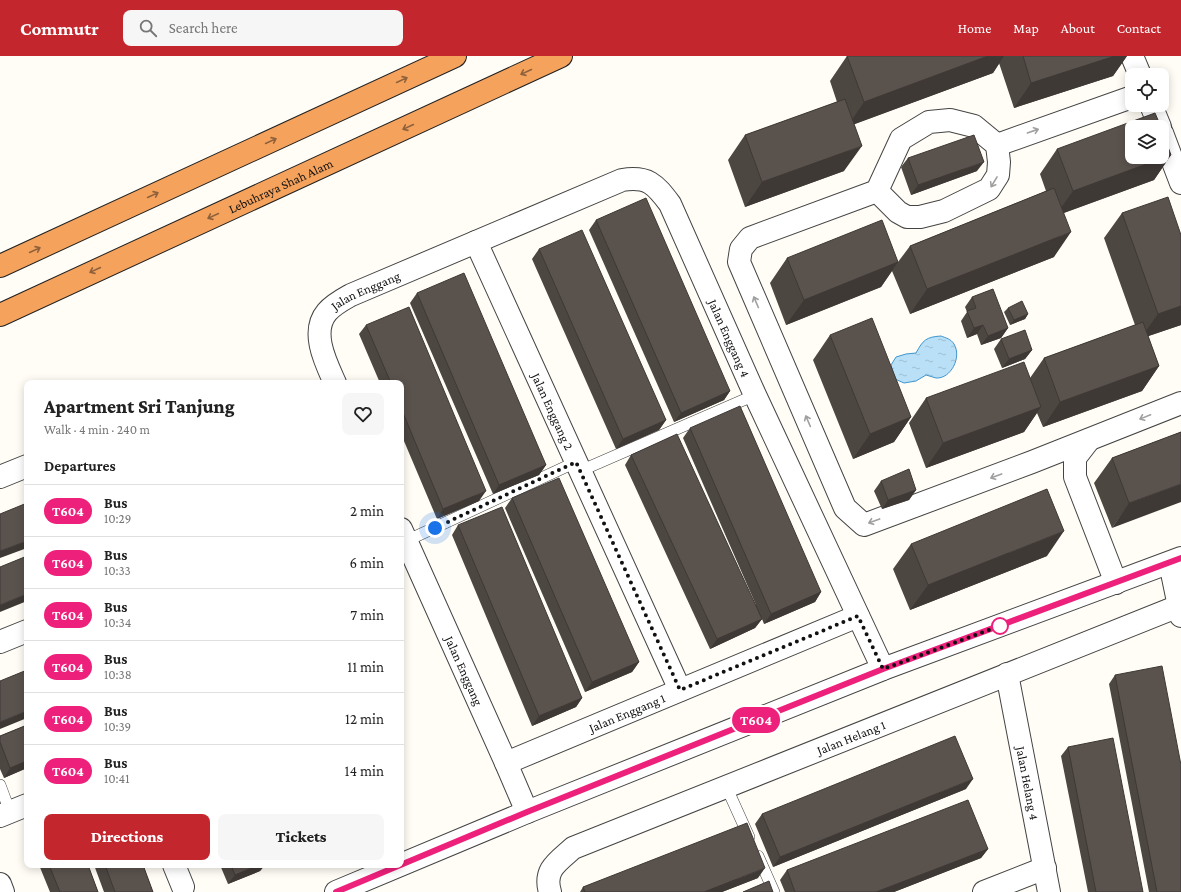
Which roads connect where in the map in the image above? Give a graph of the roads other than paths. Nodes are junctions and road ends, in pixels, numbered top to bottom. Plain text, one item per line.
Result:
1 (455, 56) edge
2 (561, 56) edge
3 (1132, 56) edge
4 (1137, 68) edge
5 (1125, 99) edge
6 (997, 145) junction
7 (1169, 151) edge
8 (1181, 183) edge
9 (876, 191) junction
10 (476, 242) junction
11 (0, 266) edge
12 (0, 315) edge
13 (334, 380) edge
14 (755, 395) junction
15 (1181, 403) edge
16 (1089, 440) junction
17 (1032, 462) junction
18 (24, 467) edge
19 (578, 467) junction
20 (1075, 476) junction
21 (0, 477) edge
22 (404, 535) edge
23 (1175, 561) edge
24 (1116, 583) junction
25 (1180, 611) edge
26 (858, 616) junction
27 (24, 632) edge
28 (0, 642) edge
29 (883, 669) junction
30 (1006, 674) junction
31 (680, 690) junction
32 (506, 763) junction
33 (0, 785) edge
34 (726, 786) junction
35 (12, 811) edge
36 (527, 812) junction
37 (404, 864) edge
38 (175, 868) edge
39 (395, 868) edge
40 (1045, 868) junction
41 (369, 879) edge
42 (0, 884) edge
43 (183, 888) dead end
44 (3, 892) edge
45 (336, 892) edge
46 (550, 892) edge
47 (774, 892) edge
48 (984, 892) edge
49 (1049, 892) edge

11 -> 1 highway
2 -> 12 highway, Lebuhraya Shah Alam
3 - 4 street
6 -> 5 street
6 - 9 street
6 -> 9 street
7 - 8 street
17 -> 9 street
10 - 13 street, Jalan Enggang
10 - 14 street, Jalan Enggang 4
10 - 19 street, Jalan Enggang 2
14 - 19 lane
14 - 26 street, Jalan Enggang 4
15 -> 16 street
16 - 17 street
16 - 20 street
17 - 20 street
18 - 21 street
19 - 22 lane
19 - 31 street, Jalan Enggang 2
20 - 24 street
22 - 32 street, Jalan Enggang
23 - 24 street
23 - 25 street
24 - 29 street
25 - 30 street, Jalan Helang 1
26 - 29 street, Jalan Enggang 4
26 - 31 street, Jalan Enggang 1
27 - 28 street
29 - 36 street
30 - 34 street, Jalan Helang 1
30 - 40 street, Jalan Helang 4
31 - 32 street, Jalan Enggang 1
32 - 36 street, Jalan Enggang
33 - 35 lane
34 - 46 street, Jalan Helang 1
34 - 47 lane
36 - 37 street
38 - 43 street
39 - 41 street
40 - 48 street
40 - 49 street, Jalan Helang 4
41 - 45 street
42 - 44 street

